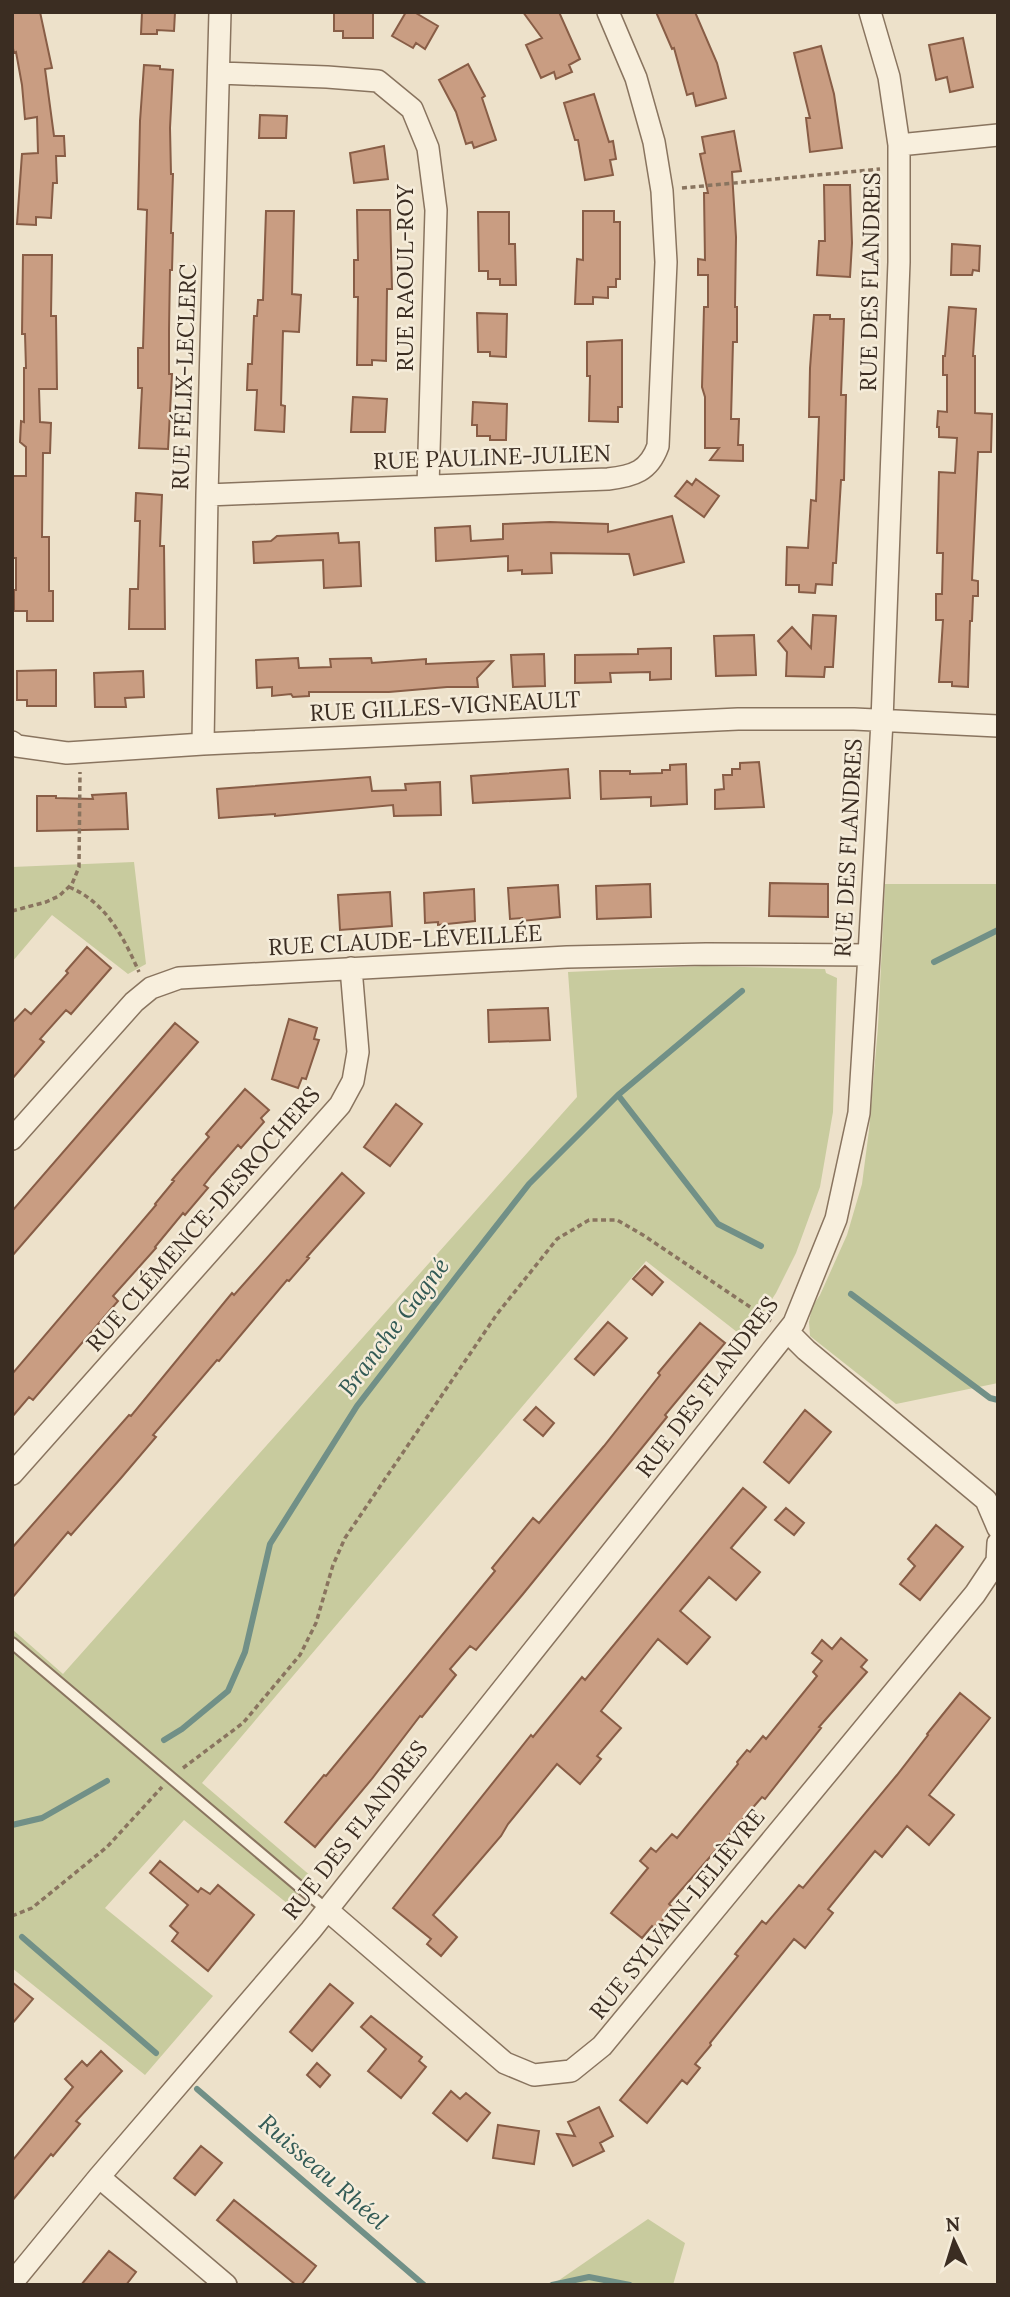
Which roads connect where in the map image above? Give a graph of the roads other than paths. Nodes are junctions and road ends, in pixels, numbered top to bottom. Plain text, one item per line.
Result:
1 (220, 12) edge
2 (608, 12) edge
3 (870, 12) edge
4 (219, 73) junction
5 (998, 135) edge
6 (899, 145) junction
7 (428, 486) junction
8 (207, 495) junction
9 (882, 721) junction
10 (998, 726) edge
11 (12, 742) edge
12 (203, 744) junction
13 (869, 955) junction
14 (351, 968) junction
15 (12, 1139) edge
16 (788, 1332) junction
17 (12, 1474) edge
18 (998, 1528) edge
19 (998, 1543) edge
20 (12, 1643) edge
21 (326, 1909) junction
22 (99, 2177) junction
23 (12, 2283) edge
24 (226, 2285) edge

1 - 4 street, RUE FÉLIX-LECLERC
2 - 7 street, RUE PAULINE-JULIEN
3 - 6 street, RUE DES FLANDRES
4 - 7 street, RUE RAOUL-ROY
4 - 8 street, RUE FÉLIX-LECLERC
5 - 6 street
6 - 9 street, RUE DES FLANDRES
7 - 8 street, RUE PAULINE-JULIEN
8 - 12 street, RUE FÉLIX-LECLERC
9 - 10 street, RUE GILLES-VIGNEAULT
9 - 12 street, RUE GILLES-VIGNEAULT
9 - 13 street, RUE DES FLANDRES
11 - 12 street, RUE GILLES-VIGNEAULT
13 - 14 street, RUE CLAUDE-LÉVEILLÉE
13 - 16 street, RUE DES FLANDRES
14 - 15 street, RUE CLAUDE-LÉVEILLÉE
14 - 17 street, RUE CLÉMENCE-DESROCHERS
16 - 18 street
16 - 21 street, RUE DES FLANDRES
19 - 21 street, RUE SYLVAIN-LELIÈVRE
20 - 21 lane
21 - 22 street, RUE DES FLANDRES
22 - 23 street, RUE DES FLANDRES
22 - 24 street

